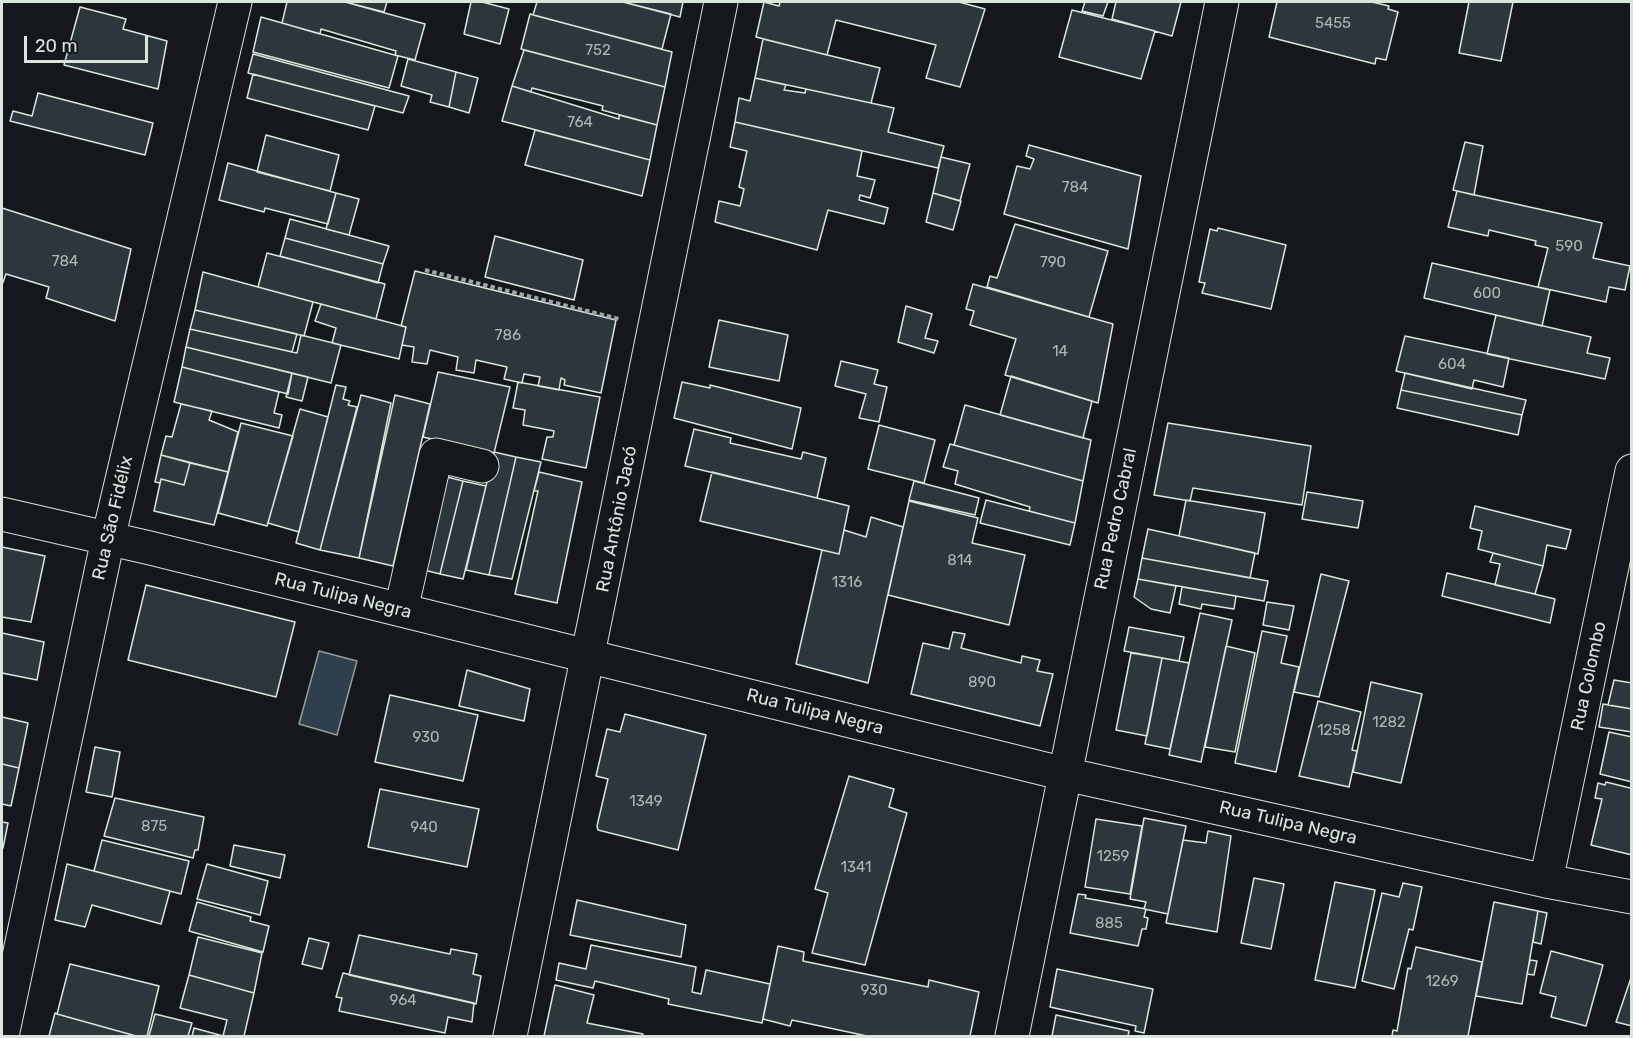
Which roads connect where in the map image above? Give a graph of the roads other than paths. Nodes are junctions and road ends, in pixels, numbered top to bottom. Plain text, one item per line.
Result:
1 (235, 2) edge
2 (721, 2) edge
3 (1222, 2) edge
4 (482, 466) dead end
5 (1632, 471) edge
6 (2, 514) edge
7 (108, 538) junction
8 (400, 610) junction
9 (589, 657) junction
10 (1065, 774) junction
11 (1546, 881) junction
12 (1632, 897) edge
13 (2, 1036) edge
14 (510, 1036) edge
15 (1012, 1036) edge

1 - 7 street, Rua São Fidélix
2 - 9 street, Rua Antônio Jacó
3 - 10 street, Rua Pedro Cabral
4 - 8 street
5 - 11 street, Rua Colombo
6 - 7 street, Rua Tulipa Negra
7 - 8 street, Rua Tulipa Negra
7 - 13 street, Rua São Fidélix
8 - 9 street, Rua Tulipa Negra
9 - 10 street, Rua Tulipa Negra
9 - 14 street, Rua Antônio Jacó
10 - 11 street, Rua Tulipa Negra
10 - 15 street, Rua Pedro Cabral
11 - 12 street, Rua Tulipa Negra

